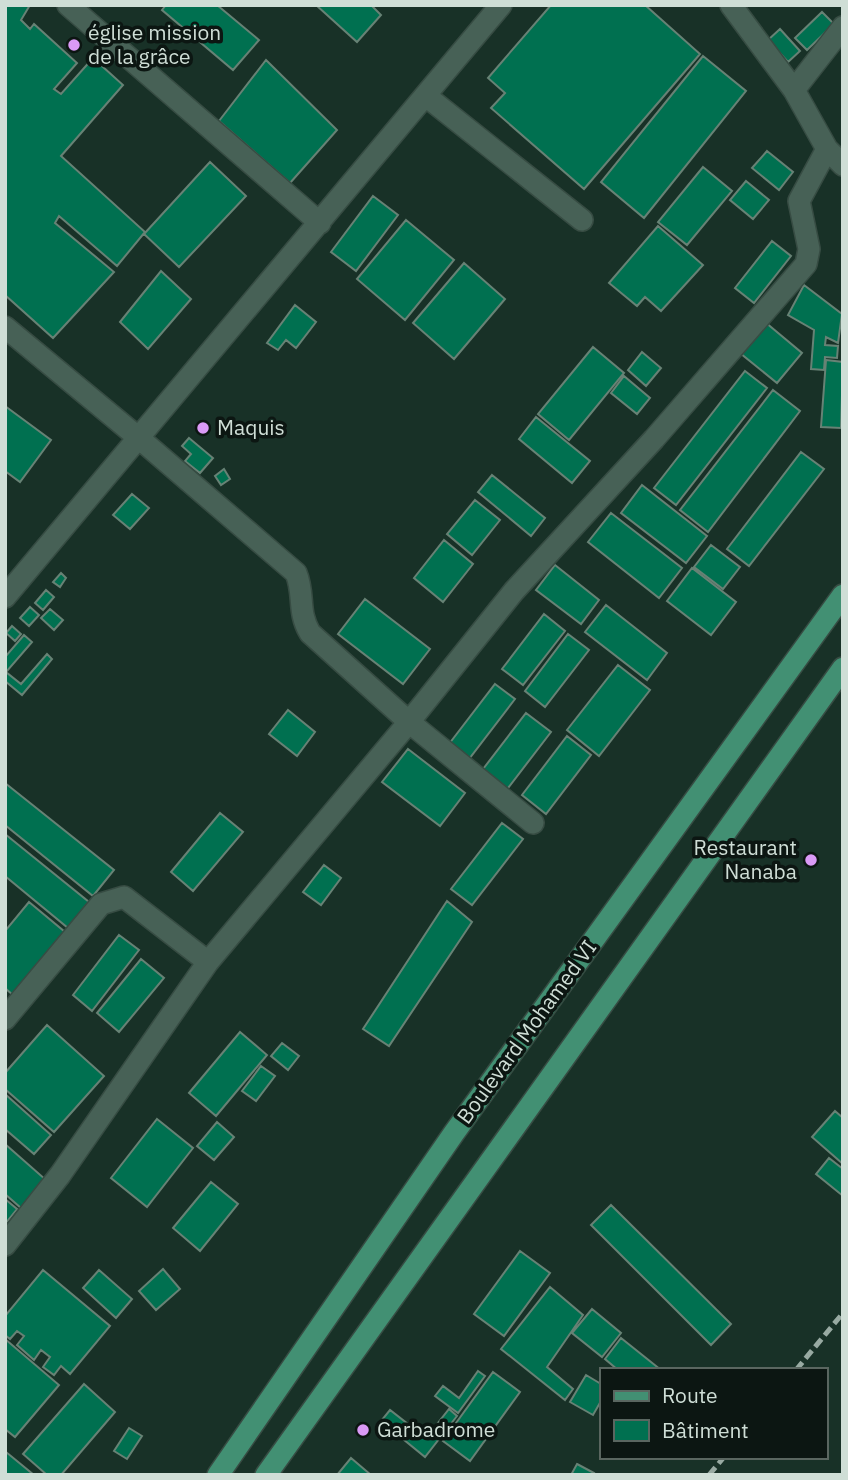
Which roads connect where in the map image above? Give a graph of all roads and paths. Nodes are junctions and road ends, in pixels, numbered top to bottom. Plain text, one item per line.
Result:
1 (68, 5) edge
2 (501, 5) edge
3 (731, 5) edge
4 (843, 27) edge
5 (793, 90) junction
6 (426, 96) junction
7 (827, 149) junction
8 (843, 165) edge
9 (582, 220) dead end
10 (320, 223) junction
11 (5, 327) edge
12 (141, 439) junction
13 (843, 595) edge
14 (5, 597) edge
15 (843, 668) edge
16 (409, 722) junction
17 (533, 823) dead end
18 (208, 962) junction
19 (5, 1019) edge
20 (5, 1245) edge
21 (218, 1475) edge
22 (266, 1475) edge

1 - 10 street
2 - 6 street
3 - 5 street
4 - 5 street
5 - 7 street
6 - 9 street
6 - 10 street
7 - 8 street
7 - 16 street
10 - 12 street
11 - 12 street
12 - 14 street
12 - 16 street
13 - 21 main road, Boulevard Mohamed VI
15 - 22 main road
16 - 17 street
16 - 18 street
18 - 19 street
18 - 20 street

